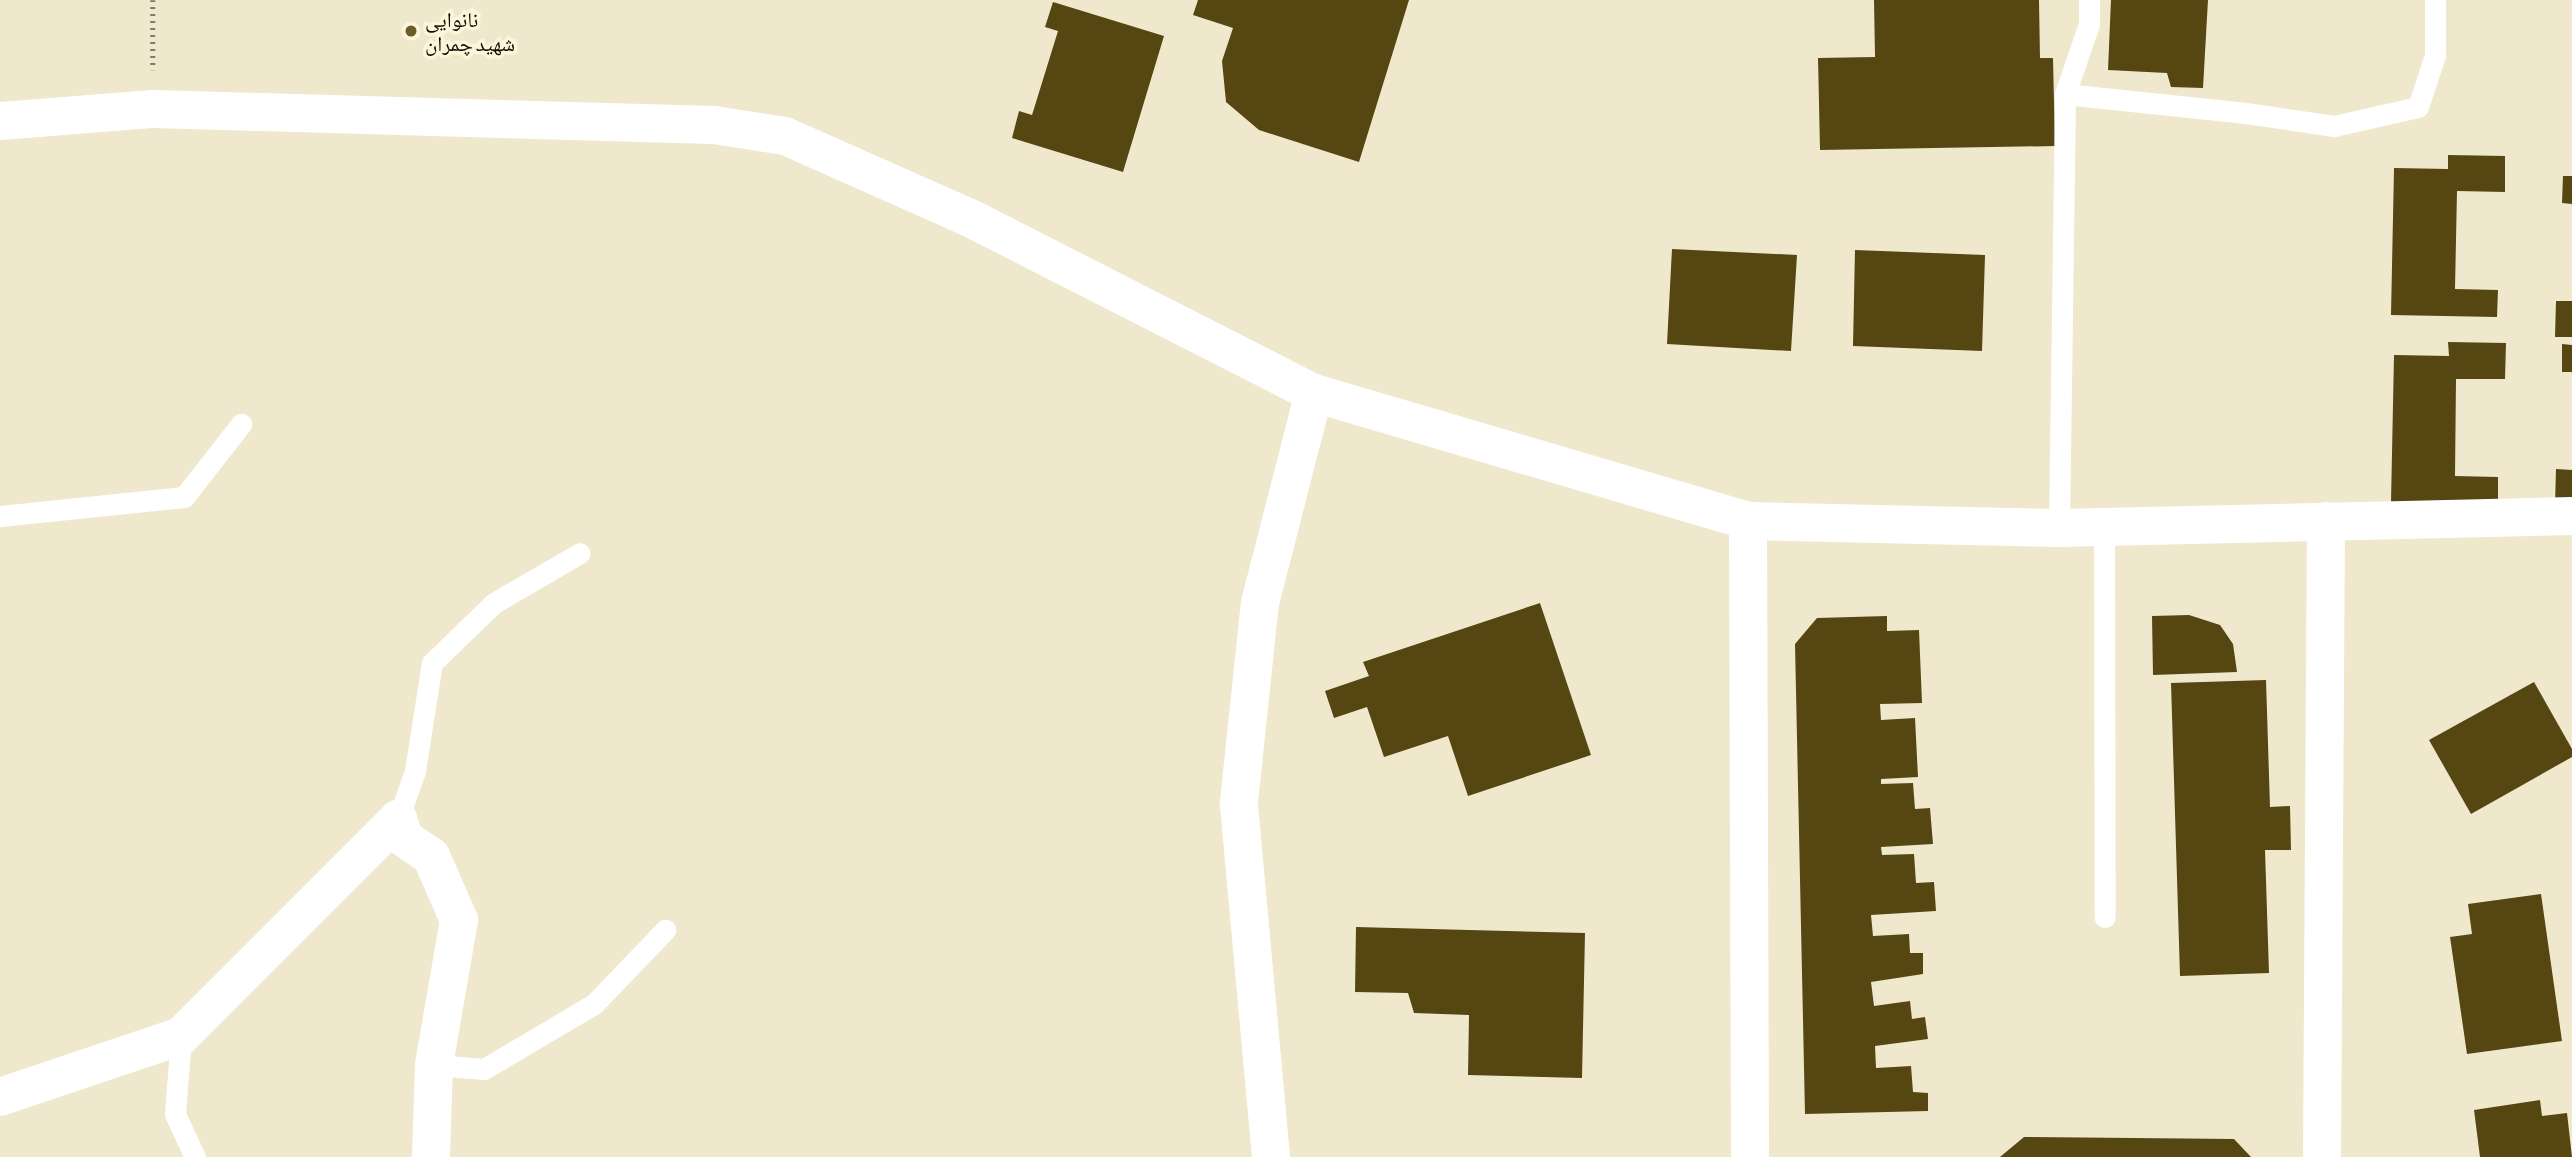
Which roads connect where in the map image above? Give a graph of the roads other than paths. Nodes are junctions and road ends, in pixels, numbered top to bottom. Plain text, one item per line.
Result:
1 (2089, 0) edge
2 (2435, 0) edge
3 (2065, 94) junction
4 (0, 121) edge
5 (1314, 393) junction
6 (241, 424) dead end
7 (0, 516) edge
8 (2572, 516) edge
9 (1748, 521) junction
10 (2326, 521) junction
11 (2104, 527) junction
12 (2059, 528) junction
13 (580, 553) dead end
14 (398, 819) junction
15 (2105, 917) dead end
16 (665, 930) dead end
17 (181, 1036) junction
18 (434, 1065) junction
19 (0, 1097) edge
20 (195, 1157) edge
21 (431, 1157) edge
22 (1271, 1157) edge
23 (1749, 1157) edge
24 (2322, 1157) edge

1 - 3 lane
2 - 3 lane
3 - 12 lane
4 - 5 street
5 - 9 street
5 - 22 street
6 - 7 lane
8 - 10 street
9 - 12 street
9 - 23 street
10 - 11 street
10 - 24 street
11 - 12 street
11 - 15 lane
13 - 14 lane
14 - 17 street
14 - 18 street
16 - 18 lane
17 - 19 street
17 - 20 lane
18 - 21 street

